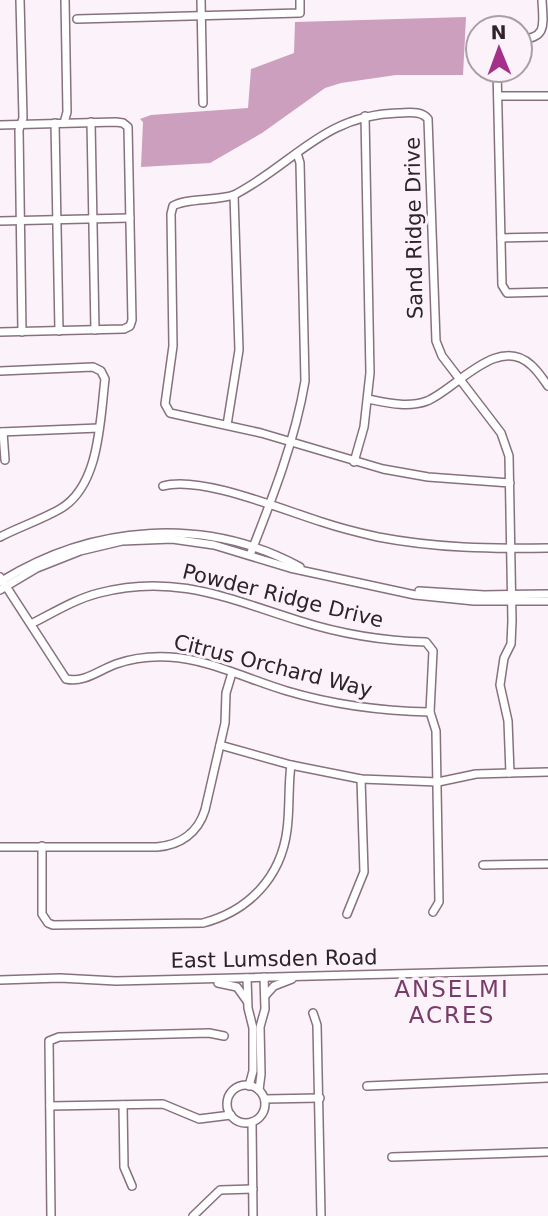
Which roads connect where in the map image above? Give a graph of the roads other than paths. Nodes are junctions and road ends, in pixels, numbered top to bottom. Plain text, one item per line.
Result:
1 (20, 0) edge
2 (65, 0) edge
3 (201, 0) edge
4 (300, 0) edge
5 (542, 0) edge
6 (202, 16) junction
7 (77, 19) dead end
8 (534, 38) edge
9 (498, 84) edge
10 (498, 96) junction
11 (548, 96) edge
12 (203, 103) dead end
13 (365, 116) junction
14 (91, 122) junction
15 (55, 123) junction
16 (64, 123) junction
17 (0, 125) edge
18 (20, 125) junction
19 (297, 153) junction
20 (234, 195) junction
21 (130, 218) junction
22 (93, 219) junction
23 (20, 220) junction
24 (57, 220) junction
25 (0, 221) edge
26 (548, 237) edge
27 (501, 238) junction
28 (548, 292) edge
29 (95, 330) junction
30 (59, 331) junction
31 (0, 332) edge
32 (22, 332) junction
33 (0, 371) edge
34 (460, 380) junction
35 (548, 386) edge
36 (368, 398) junction
37 (227, 425) junction
38 (99, 428) junction
39 (1, 432) edge
40 (291, 442) junction
41 (5, 460) dead end
42 (354, 462) junction
43 (510, 483) junction
44 (163, 486) dead end
45 (270, 504) junction
46 (0, 537) edge
47 (511, 548) junction
48 (548, 548) edge
49 (252, 551) junction
50 (2, 583) edge
51 (548, 594) edge
52 (511, 598) junction
53 (548, 601) edge
54 (31, 624) junction
55 (232, 673) junction
56 (430, 712) junction
57 (220, 744) junction
58 (291, 765) junction
59 (548, 772) edge
60 (510, 773) junction
61 (361, 779) junction
62 (438, 782) junction
63 (41, 846) junction
64 (0, 847) edge
65 (548, 864) edge
66 (483, 865) dead end
67 (433, 912) dead end
68 (347, 914) dead end
69 (548, 970) edge
70 (300, 976) junction
71 (264, 977) junction
72 (247, 978) junction
73 (179, 979) junction
74 (0, 980) edge
75 (265, 997) junction
76 (248, 1002) junction
77 (313, 1013) dead end
78 (224, 1036) dead end
79 (548, 1078) edge
80 (249, 1086) junction
81 (367, 1086) dead end
82 (259, 1090) junction
83 (320, 1098) junction
84 (265, 1099) junction
85 (123, 1105) junction
86 (50, 1106) junction
87 (231, 1115) junction
88 (252, 1122) junction
89 (548, 1152) edge
90 (391, 1157) dead end
91 (132, 1186) dead end
92 (253, 1189) junction
93 (51, 1216) edge
94 (193, 1216) edge
95 (253, 1216) edge
96 (321, 1216) edge

1 - 18 street
2 - 16 street
3 - 6 street
4 - 6 street
5 - 8 street
6 - 7 street
6 - 12 street
9 - 10 street
10 - 11 street
10 - 27 street
13 - 19 street, Sand Ridge Drive
13 - 34 street, Sand Ridge Drive
13 - 36 street
14 - 16 street
14 - 21 street
14 - 22 street
15 - 16 street
15 - 18 street
15 - 24 street
17 - 18 street
18 - 23 street
19 - 20 street, Sand Ridge Drive
19 - 40 street
20 - 37 street
20 - 37 street, Sand Ridge Drive
21 - 22 street
21 - 29 street
22 - 24 street
22 - 29 street
23 - 24 street
23 - 25 street
23 - 32 street
24 - 30 street
26 - 27 street
27 - 28 street
29 - 30 street
30 - 32 street
31 - 32 street
33 - 38 street
34 - 35 street
34 - 36 street
34 - 43 street, Sand Ridge Drive
36 - 42 street
37 - 40 street, Sand Ridge Drive
38 - 39 street
38 - 46 street
39 - 41 street
40 - 42 street, Sand Ridge Drive
40 - 45 street
42 - 43 street, Sand Ridge Drive
43 - 47 street, Sand Ridge Drive
44 - 45 street
45 - 47 street
45 - 49 street
47 - 48 street
47 - 52 street, Sand Ridge Drive
49 - 50 street
49 - 52 street
50 - 54 street, Citrus Orchard Way
51 - 52 street
52 - 53 street
52 - 60 street, Sand Ridge Drive
54 - 55 street, Citrus Orchard Way
54 - 56 street, Powder Ridge Drive
55 - 56 street, Citrus Orchard Way
55 - 57 street
56 - 62 street, Powder Ridge Drive
57 - 58 street
57 - 63 street
58 - 61 street
58 - 63 street
59 - 60 street
60 - 62 street
61 - 62 street
61 - 68 street
62 - 67 street, Powder Ridge Drive
63 - 64 street
65 - 66 street
69 - 70 street, East Lumsden Road
70 - 71 street, East Lumsden Road
70 - 75 street
71 - 72 street, East Lumsden Road
71 - 75 street
72 - 73 street, East Lumsden Road
72 - 76 street
73 - 74 street, East Lumsden Road
73 - 76 street
75 - 82 street
76 - 80 street
77 - 83 street
78 - 86 street
79 - 81 street
80 - 82 street
80 - 87 street
82 - 84 street
83 - 84 street
83 - 96 street
84 - 88 street
85 - 86 street
85 - 87 street
85 - 91 street
86 - 93 street
87 - 88 street
88 - 92 street
89 - 90 street
92 - 94 street
92 - 95 street

